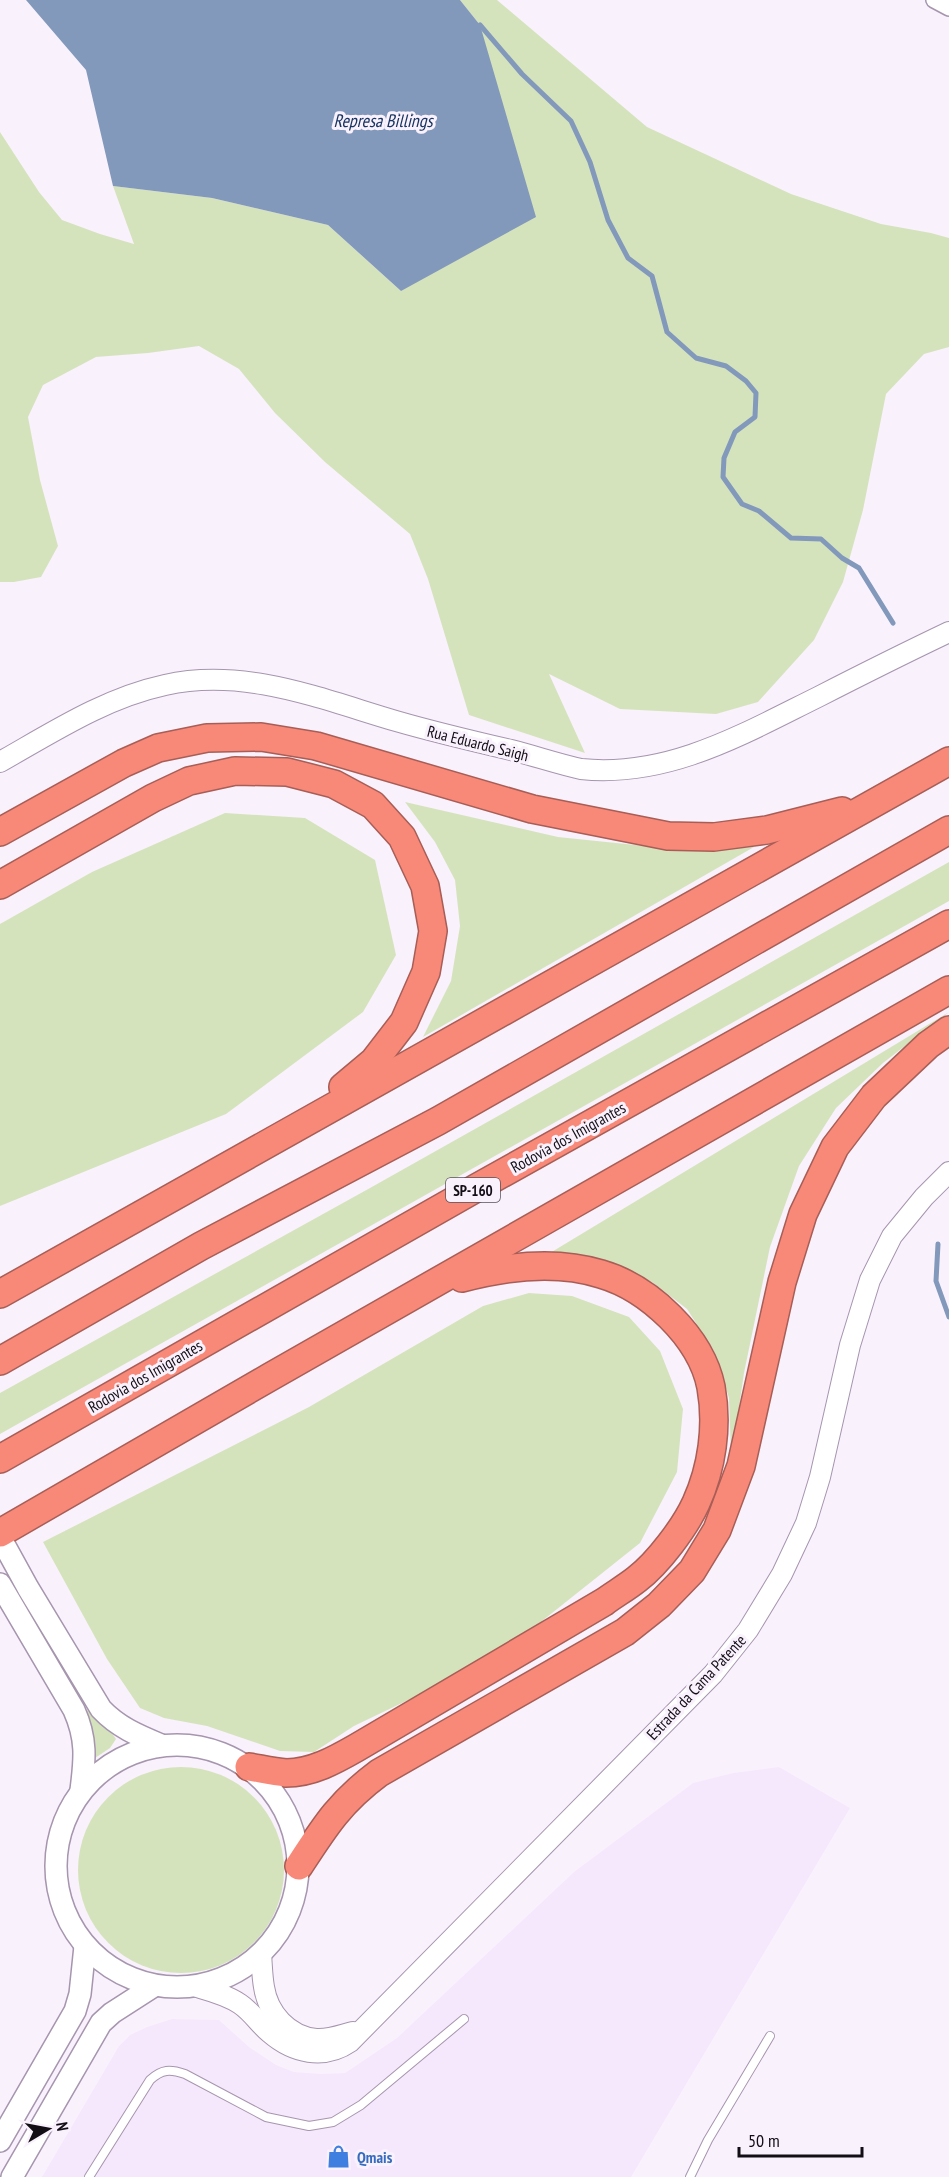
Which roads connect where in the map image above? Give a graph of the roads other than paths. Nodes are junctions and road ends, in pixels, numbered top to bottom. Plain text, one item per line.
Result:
1 (934, 0) edge
2 (949, 8) edge
3 (949, 632) edge
4 (949, 761) edge
5 (0, 762) edge
6 (894, 794) junction
7 (949, 830) edge
8 (0, 832) edge
9 (0, 885) edge
10 (949, 924) edge
11 (949, 990) edge
12 (949, 1030) edge
13 (296, 1127) junction
14 (949, 1172) edge
15 (431, 1285) junction
16 (0, 1294) edge
17 (0, 1362) edge
18 (0, 1459) edge
19 (0, 1535) edge
20 (4, 1592) edge
21 (161, 1745) junction
22 (249, 1767) junction
23 (81, 1790) junction
24 (299, 1866) junction
25 (85, 1946) junction
26 (261, 1954) junction
27 (154, 1986) junction
28 (197, 1987) junction
29 (464, 2019) dead end
30 (361, 2030) junction
31 (770, 2036) dead end
32 (0, 2141) edge
33 (12, 2177) edge
34 (89, 2177) edge
35 (690, 2177) edge

1 - 2 street
3 - 5 street, Rua Eduardo Saigh
4 - 6 highway
6 - 8 highway
6 - 13 highway
7 - 17 highway
9 - 13 highway
10 - 18 highway, Rodovia dos Imigrantes / SP-160
11 - 15 highway
12 - 24 highway
13 - 16 highway
14 - 30 street, Estrada da Cama Patente
15 - 19 highway
15 - 22 highway
19 - 21 main road
20 - 23 main road
21 - 22 main road
21 - 23 main road
22 - 24 main road
23 - 25 main road
24 - 26 main road
25 - 27 main road
25 - 32 main road
26 - 28 main road
26 - 30 street
27 - 28 main road
27 - 33 main road
28 - 30 street, Estrada da Cama Patente
29 - 34 lane
31 - 35 lane

